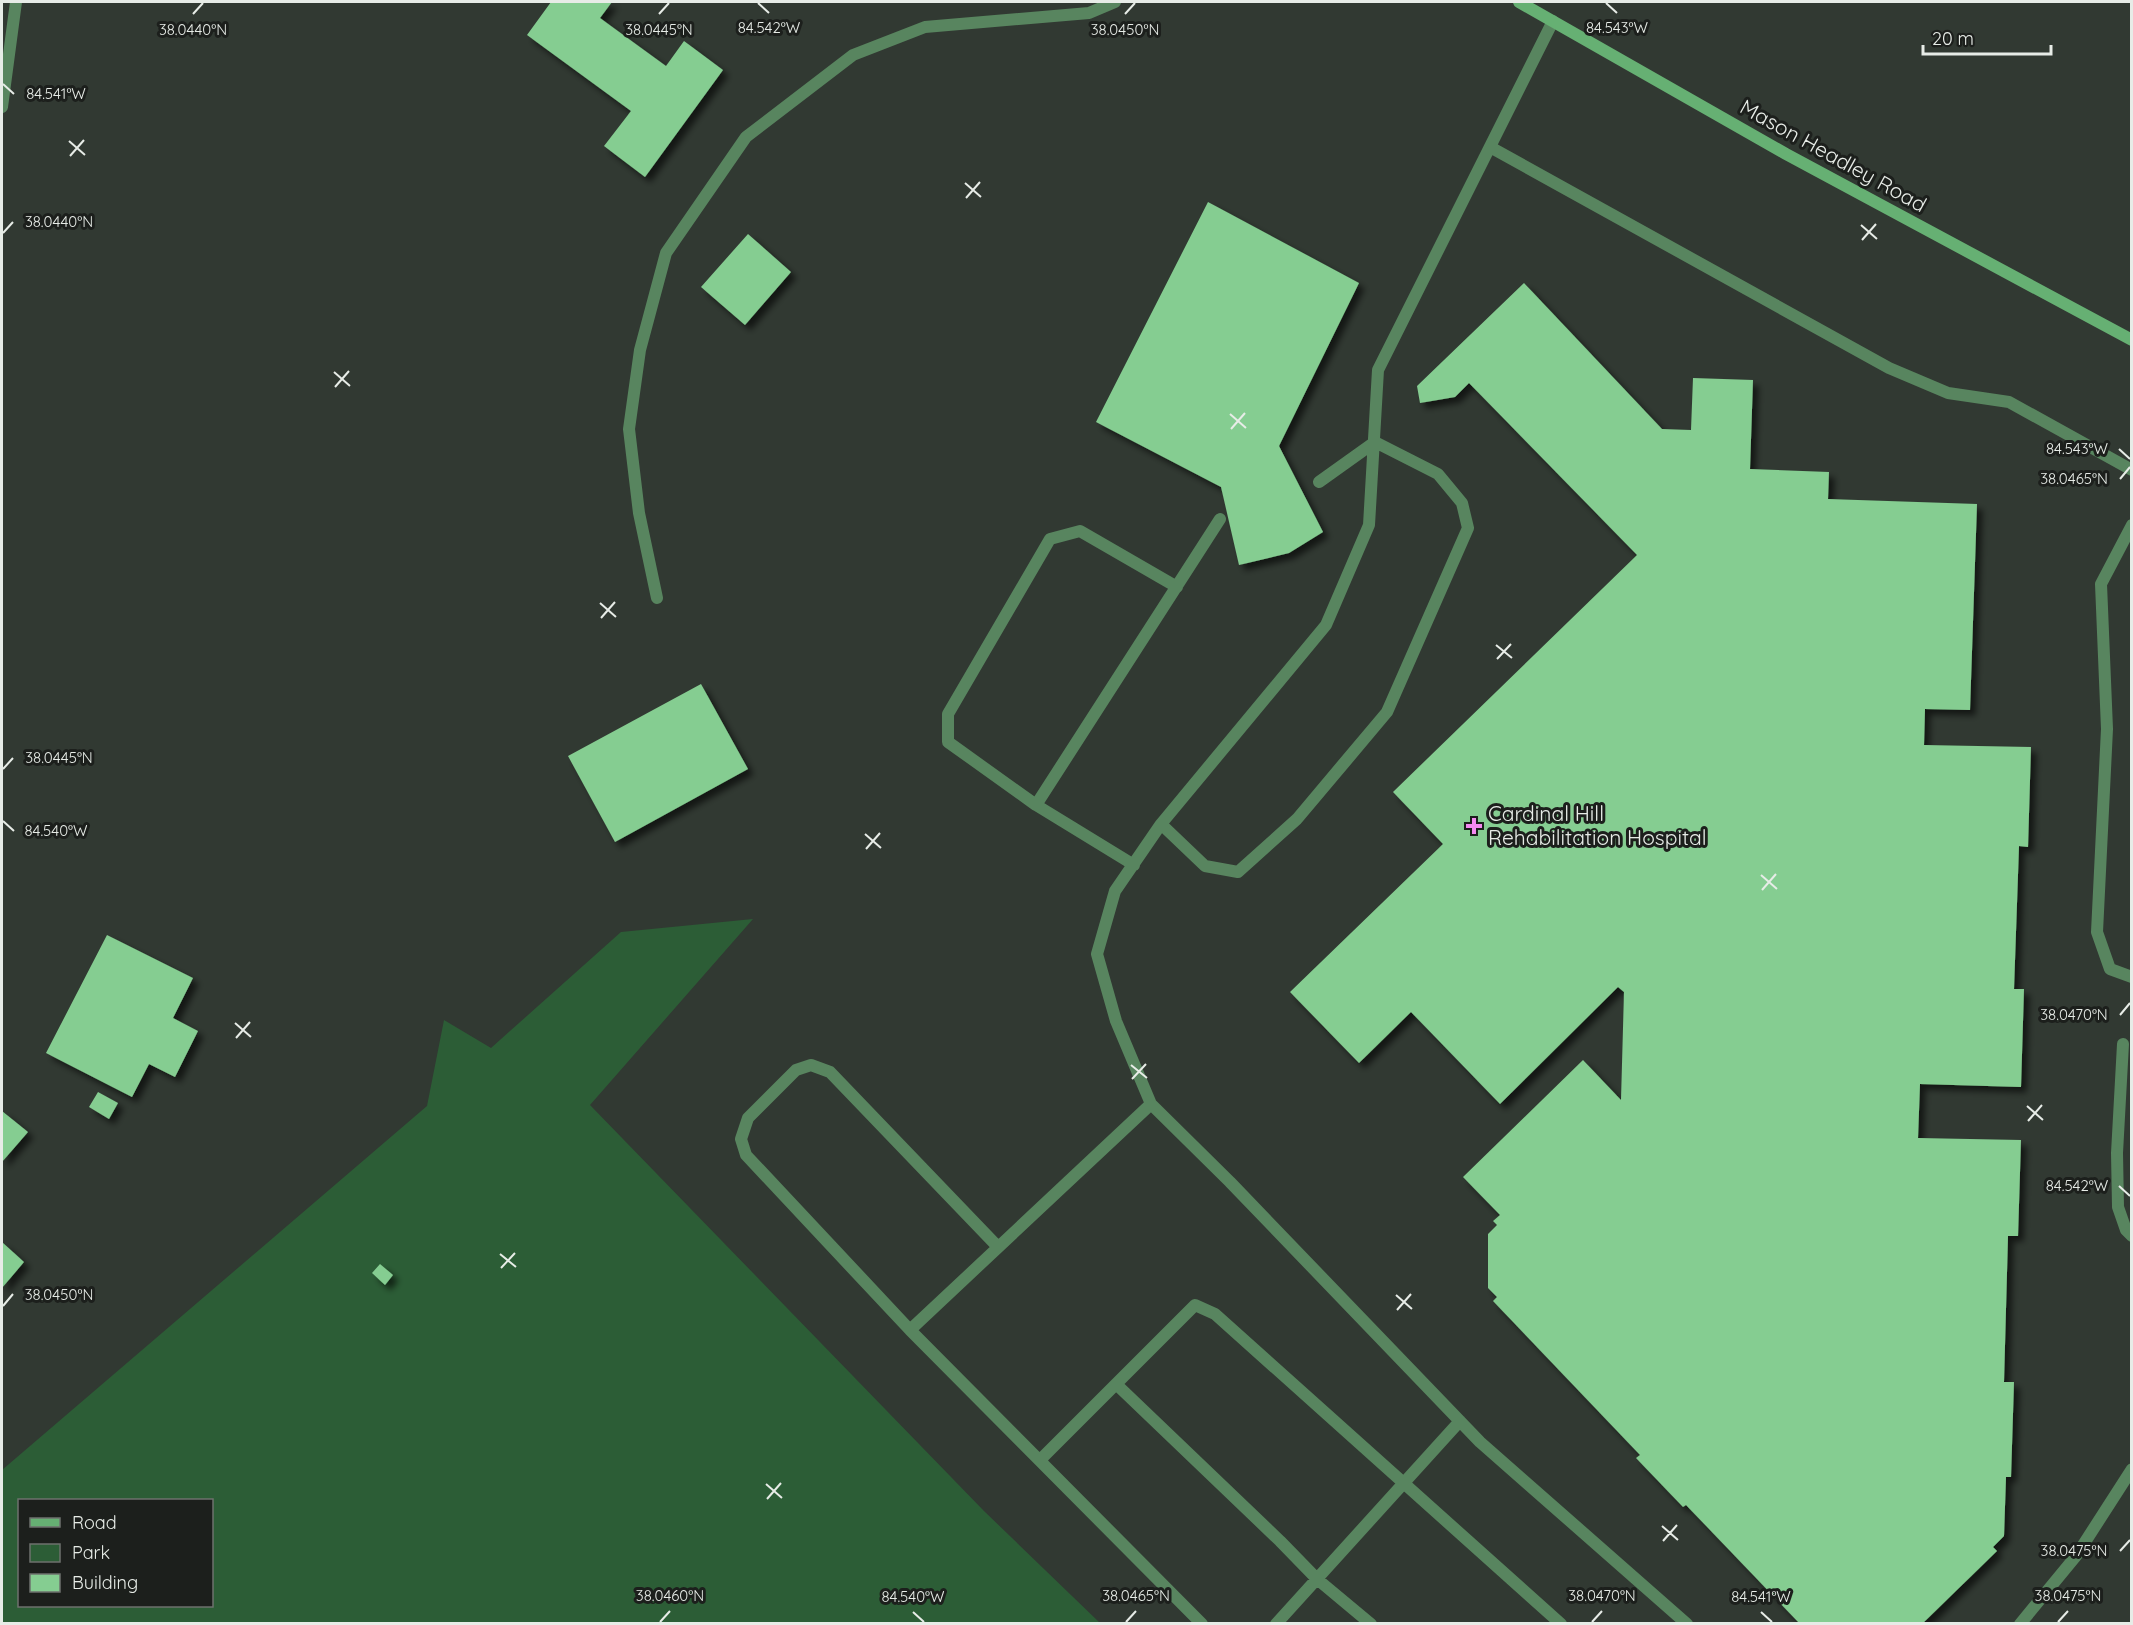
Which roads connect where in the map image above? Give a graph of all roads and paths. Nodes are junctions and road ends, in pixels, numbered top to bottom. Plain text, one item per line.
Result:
1 (16, 2) edge
2 (1115, 2) edge
3 (1519, 2) edge
4 (1553, 21) junction
5 (2, 106) edge
6 (1490, 147) junction
7 (2132, 340) edge
8 (1375, 442) junction
9 (2132, 470) edge
10 (1318, 482) dead end
11 (1220, 519) dead end
12 (2132, 525) edge
13 (2128, 539) edge
14 (1177, 587) junction
15 (657, 598) dead end
16 (1036, 805) junction
17 (1161, 824) junction
18 (1134, 865) junction
19 (2132, 977) edge
20 (2122, 1044) dead end
21 (1151, 1104) junction
22 (2132, 1236) edge
23 (998, 1247) junction
24 (910, 1330) junction
25 (1116, 1384) junction
26 (1460, 1421) junction
27 (1040, 1460) junction
28 (2132, 1469) edge
29 (1404, 1482) junction
30 (1317, 1579) junction
31 (1202, 1623) edge
32 (1276, 1623) edge
33 (1371, 1623) edge
34 (1561, 1623) edge
35 (1687, 1623) edge
36 (2020, 1623) edge

1 - 5 street
2 - 15 street
3 - 4 main road, Mason Headley Road
4 - 6 street
4 - 7 main road, Mason Headley Road
6 - 8 street
6 - 9 street
8 - 10 street
8 - 17 street
8 - 17 street
11 - 14 street
12 - 13 street
13 - 19 street
14 - 16 street
14 - 16 street
16 - 18 street
17 - 18 street
18 - 21 street
20 - 22 street
21 - 23 street
21 - 26 street
23 - 24 street
23 - 24 street
24 - 27 street
25 - 27 street
25 - 29 street
25 - 30 street
26 - 29 street
26 - 35 street
27 - 31 street
28 - 36 street
29 - 30 street
29 - 34 street
30 - 32 street
30 - 33 street

